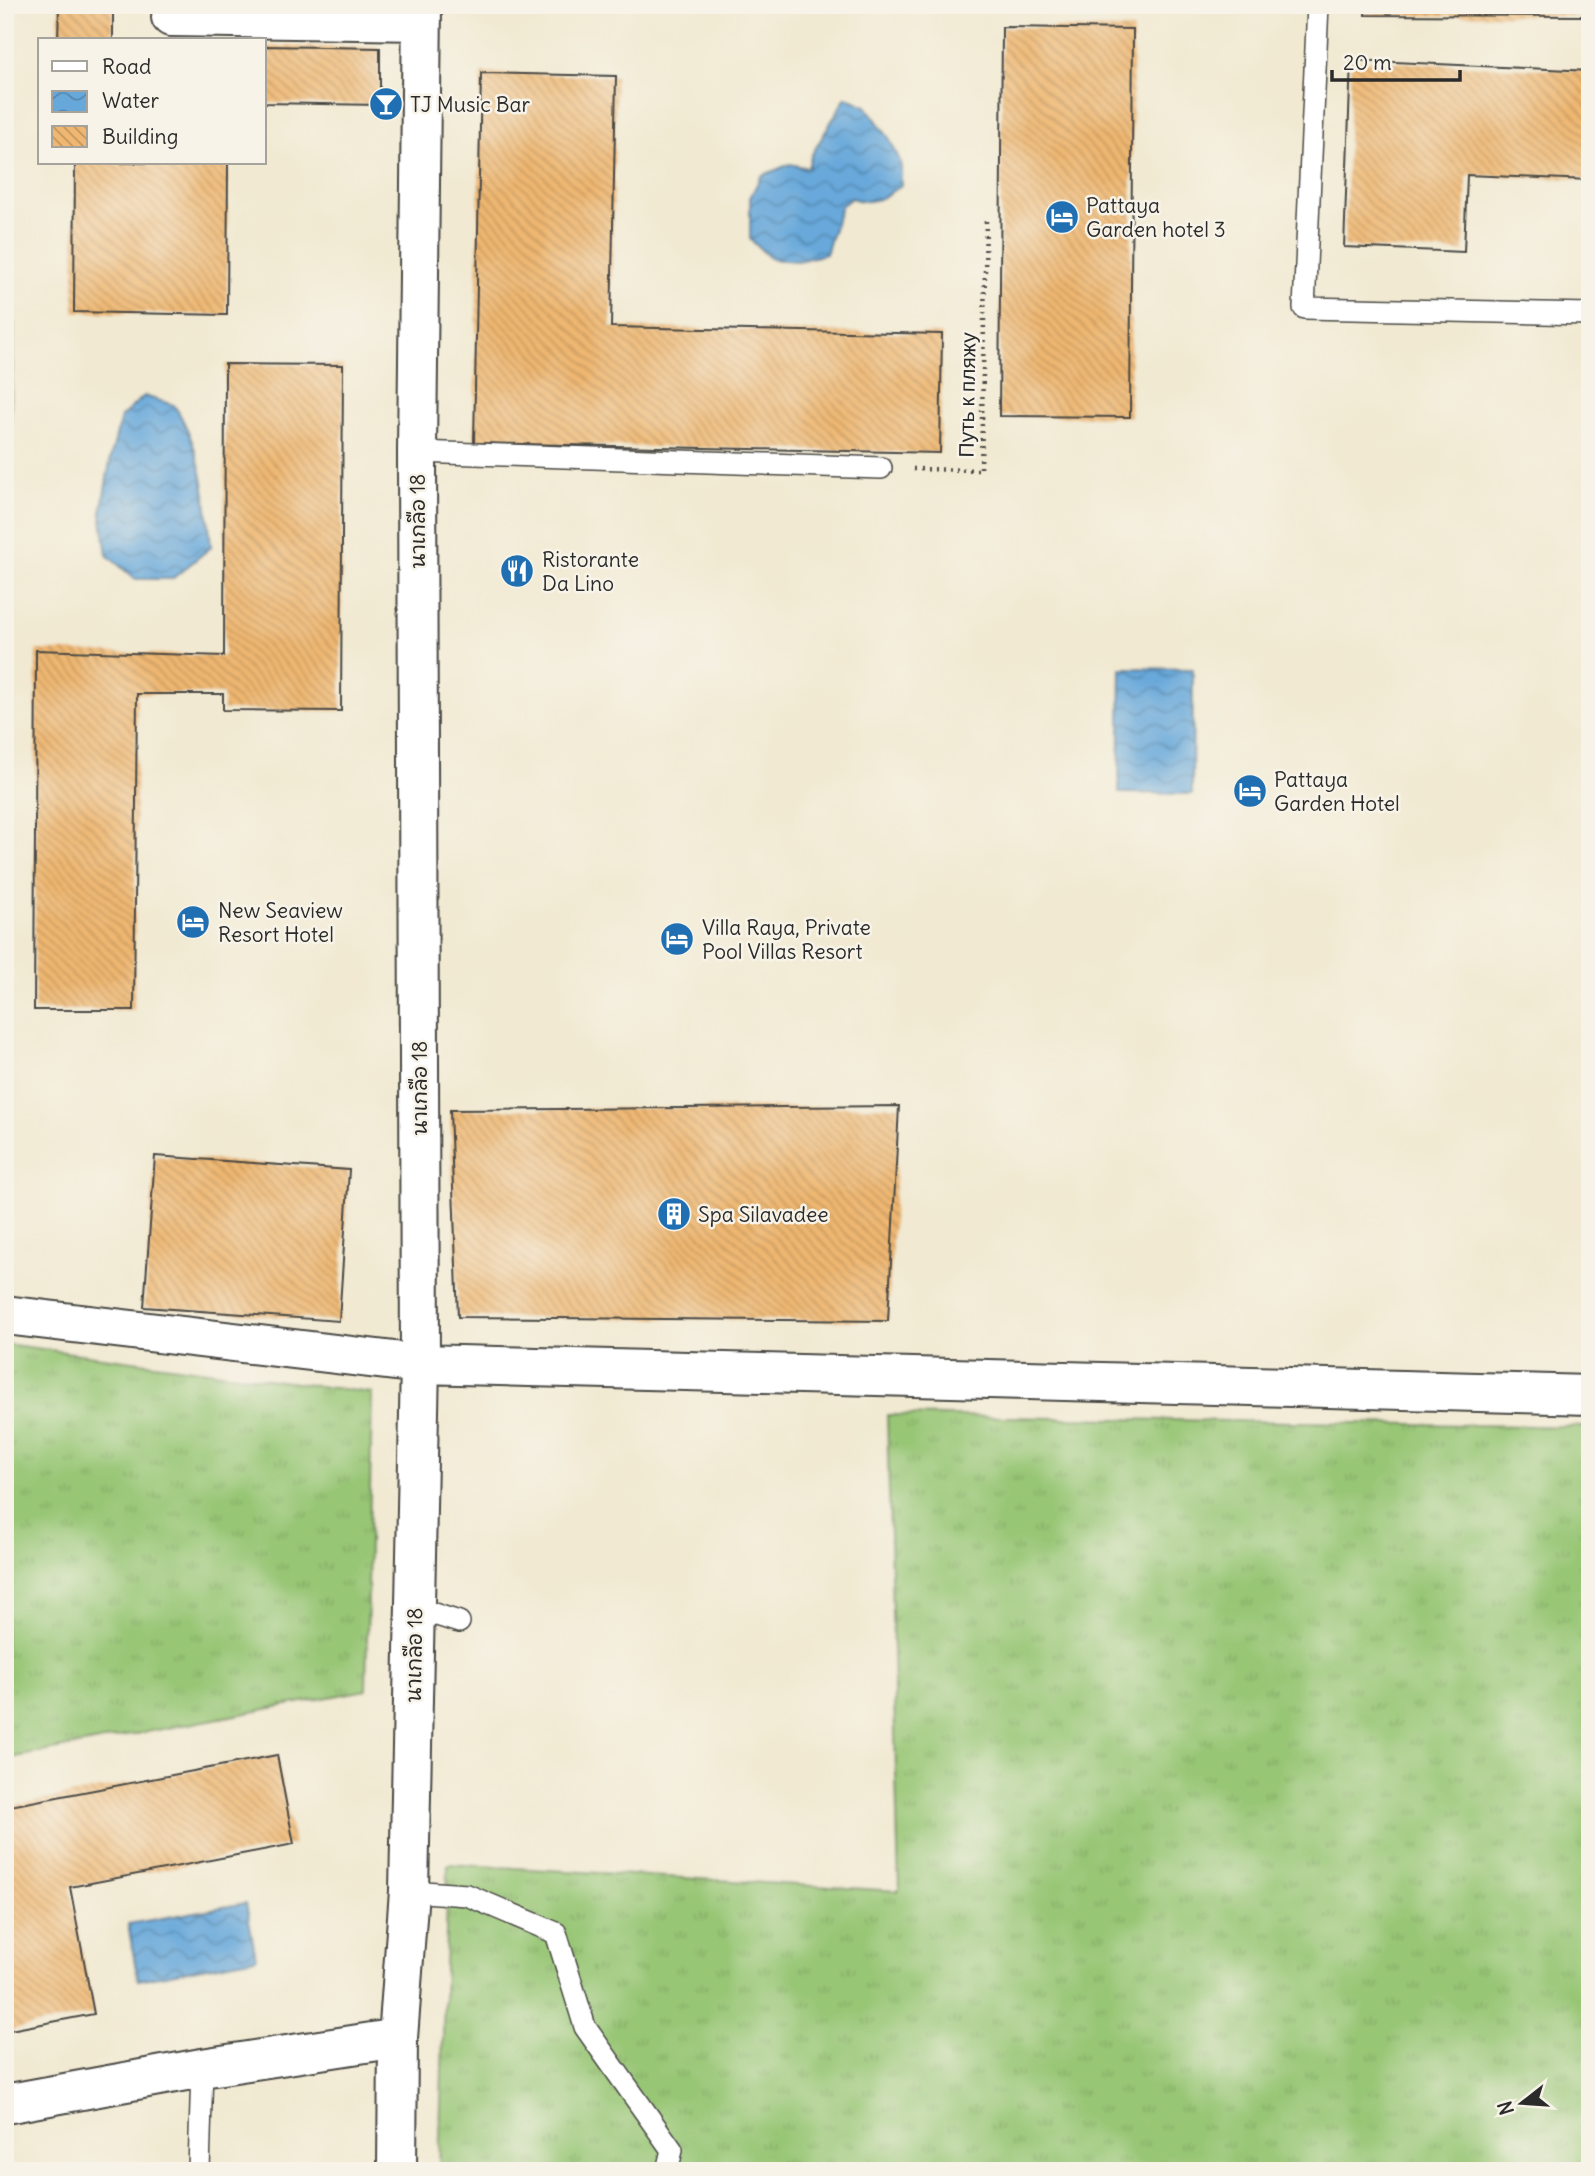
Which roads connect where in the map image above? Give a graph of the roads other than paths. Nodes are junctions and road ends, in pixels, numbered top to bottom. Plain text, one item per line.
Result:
1 (1318, 5) edge
2 (422, 13) edge
3 (171, 17) dead end
4 (1590, 314) edge
5 (417, 452) junction
6 (881, 468) road end
7 (5, 1315) edge
8 (420, 1364) junction
9 (1590, 1395) edge
10 (415, 1608) junction
11 (459, 1622) dead end
12 (409, 1891) junction
13 (398, 2038) junction
14 (202, 2068) junction
15 (5, 2104) edge
16 (199, 2171) edge
17 (397, 2171) edge
18 (667, 2171) edge

1 - 4 lane
2 - 3 street
2 - 5 street, นาเกลือ 18
5 - 6 lane
5 - 8 street, นาเกลือ 18
7 - 8 street
8 - 9 street
8 - 10 street, นาเกลือ 18
10 - 11 lane
10 - 12 street, นาเกลือ 18
12 - 13 street, นาเกลือ 18
12 - 18 lane
13 - 14 street
13 - 17 street, นาเกลือ 18
14 - 15 street
14 - 16 lane

